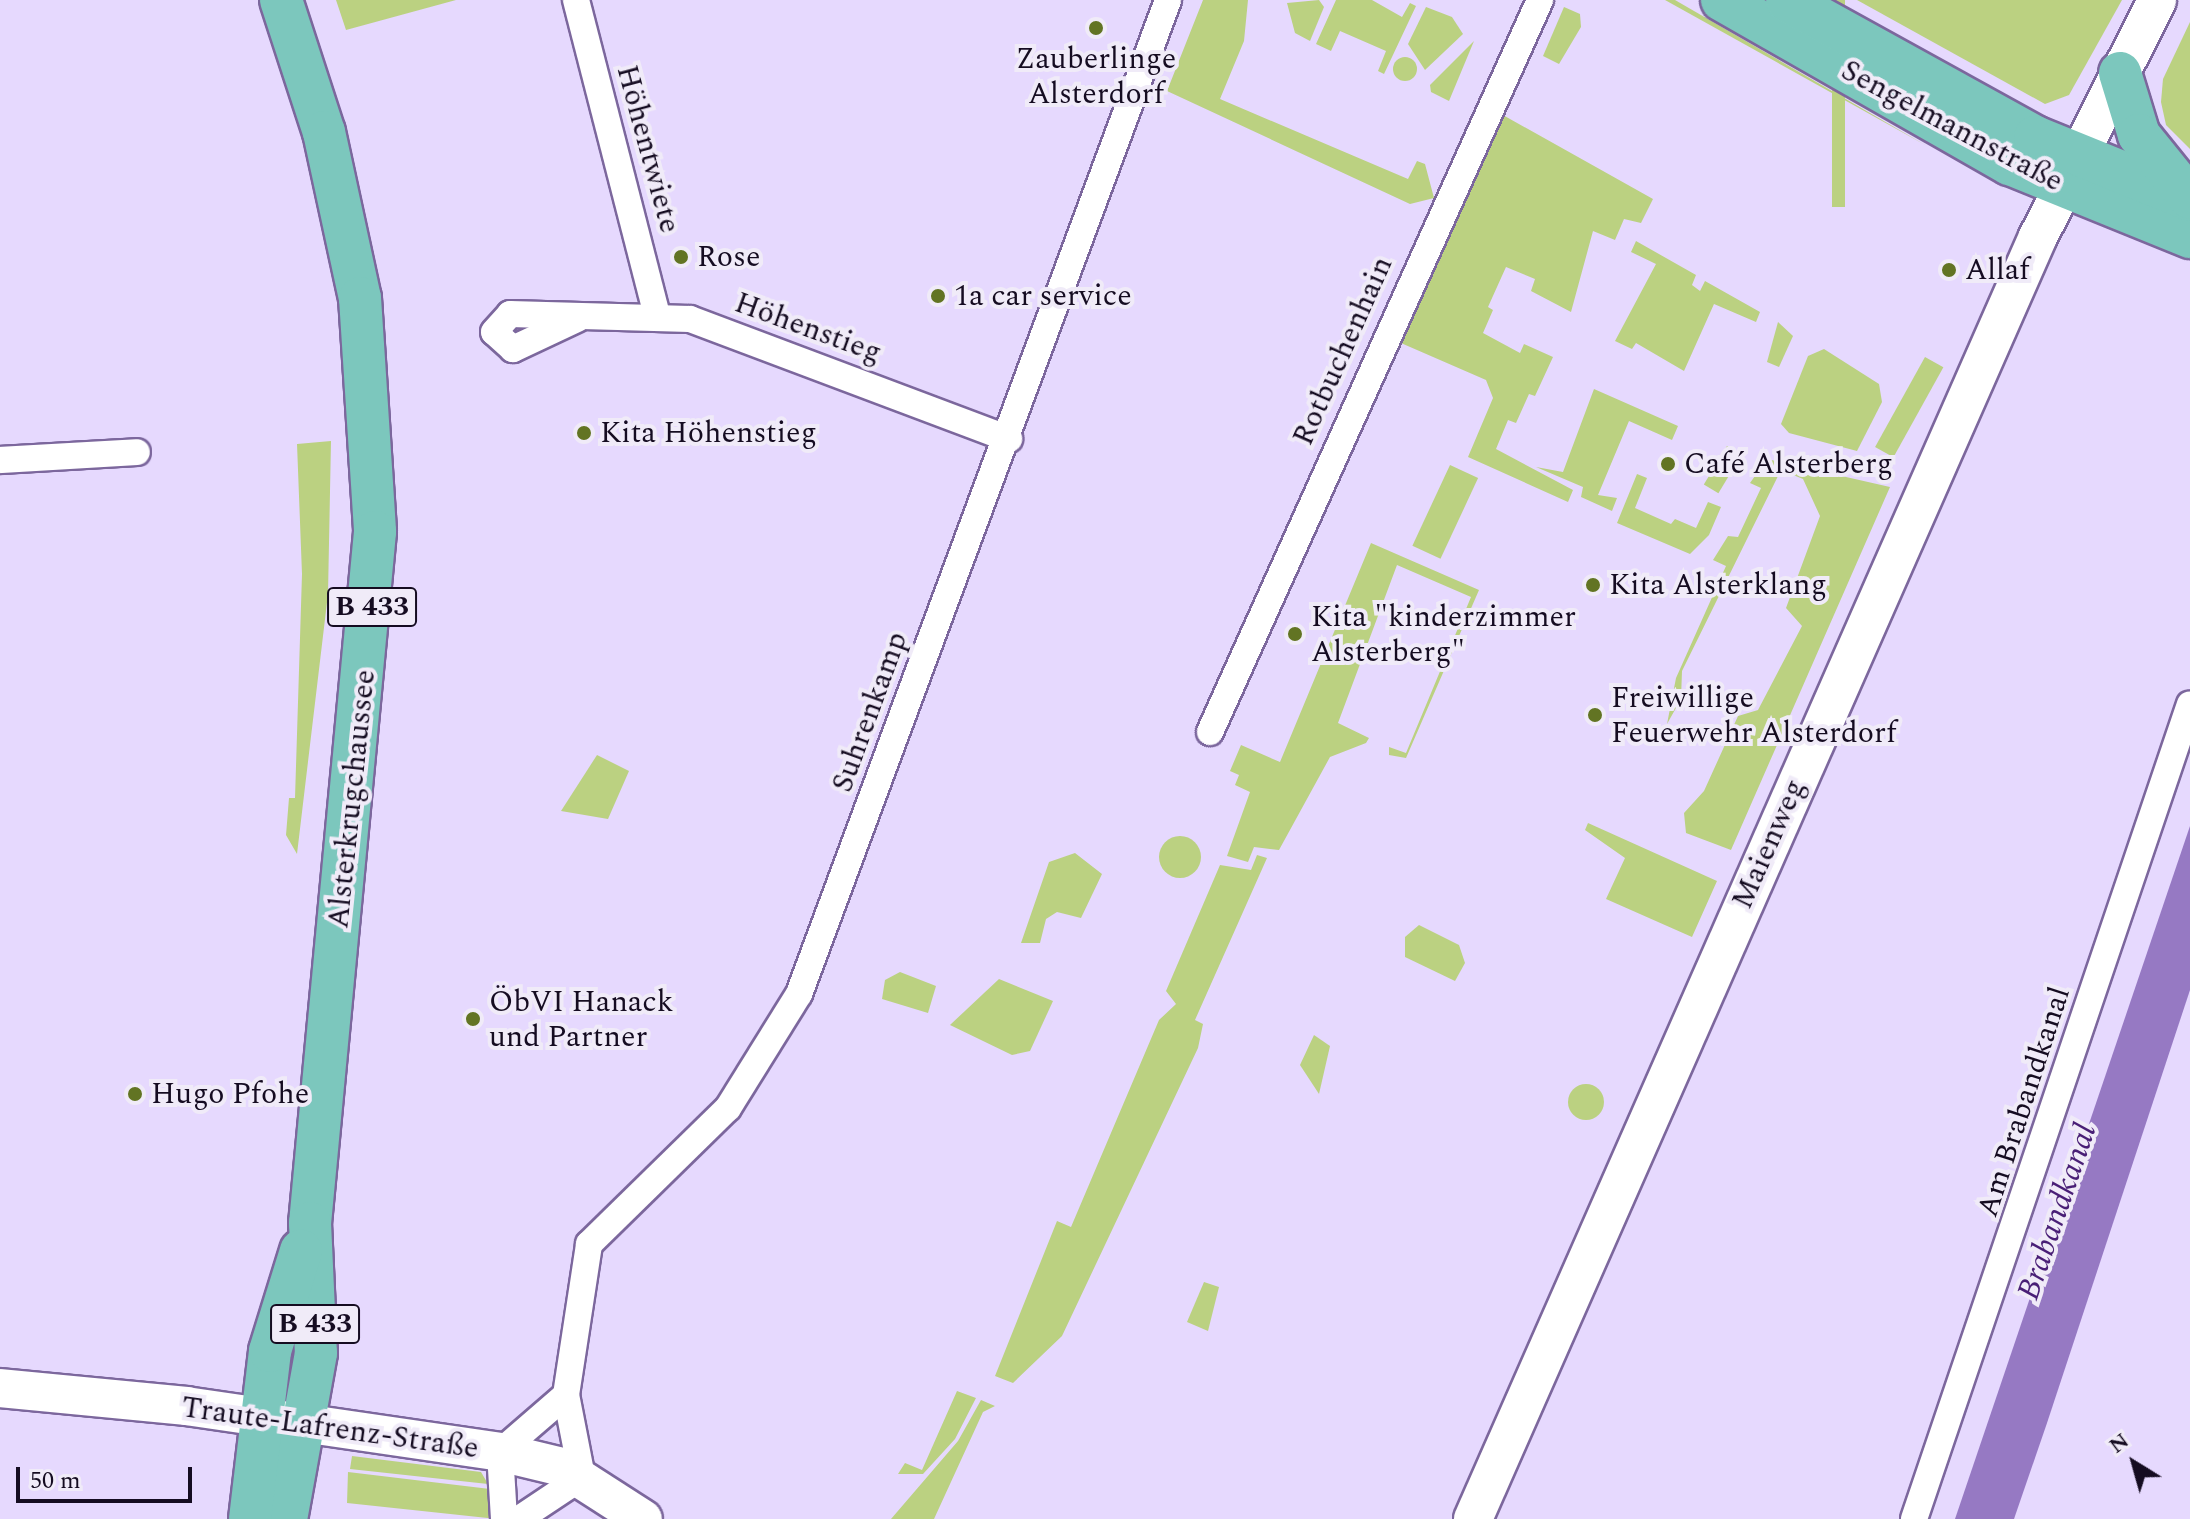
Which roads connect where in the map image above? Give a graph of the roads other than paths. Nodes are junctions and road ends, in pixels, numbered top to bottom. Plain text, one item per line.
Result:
1 (281, 0) edge
2 (576, 0) edge
3 (1540, 0) edge
4 (1722, 0) edge
5 (1787, 0) edge
6 (2157, 0) edge
7 (1162, 2) edge
8 (2120, 73) junction
9 (2069, 171) junction
10 (2190, 199) edge
11 (2190, 237) edge
12 (657, 316) junction
13 (577, 319) dead end
14 (1009, 439) junction
15 (137, 452) dead end
16 (0, 460) edge
17 (2190, 704) edge
18 (1210, 732) dead end
19 (310, 1223) junction
20 (0, 1388) edge
21 (566, 1395) junction
22 (258, 1416) junction
23 (306, 1424) junction
24 (500, 1452) junction
25 (582, 1477) junction
26 (250, 1519) edge
27 (286, 1519) edge
28 (504, 1519) edge
29 (519, 1519) edge
30 (643, 1519) edge
31 (1473, 1519) edge
32 (1914, 1519) edge

1 - 19 main road, Alsterkrugchaussee / B 433
2 - 12 street, Höhentwiete
3 - 18 street, Rotbuchenhain
4 - 9 main road, Sengelmannstraße
5 - 9 main road, Sengelmannstraße
6 - 8 street, Maienweg
7 - 14 street, Suhrenkamp
8 - 9 street, Maienweg
8 - 10 main road
9 - 10 main road, Sengelmannstraße
9 - 11 main road, Sengelmannstraße
9 - 31 street, Maienweg
12 - 13 street, Höhenstieg
12 - 14 street, Höhenstieg
14 - 21 street, Suhrenkamp
15 - 16 street
17 - 32 street, Am Brabandkanal
19 - 22 main road, Alsterkrugchaussee / B 433
19 - 23 main road, Alsterkrugchaussee / B 433
20 - 22 street, Traute-Lafrenz-Straße
21 - 24 street
21 - 25 street, Suhrenkamp
22 - 23 street, Traute-Lafrenz-Straße
22 - 26 main road, Alsterkrugchaussee / B 433
23 - 24 street, Traute-Lafrenz-Straße
23 - 27 main road, Alsterkrugchaussee / B 433
24 - 25 street, Traute-Lafrenz-Straße
24 - 28 street
25 - 29 street
25 - 30 street, Traute-Lafrenz-Straße

